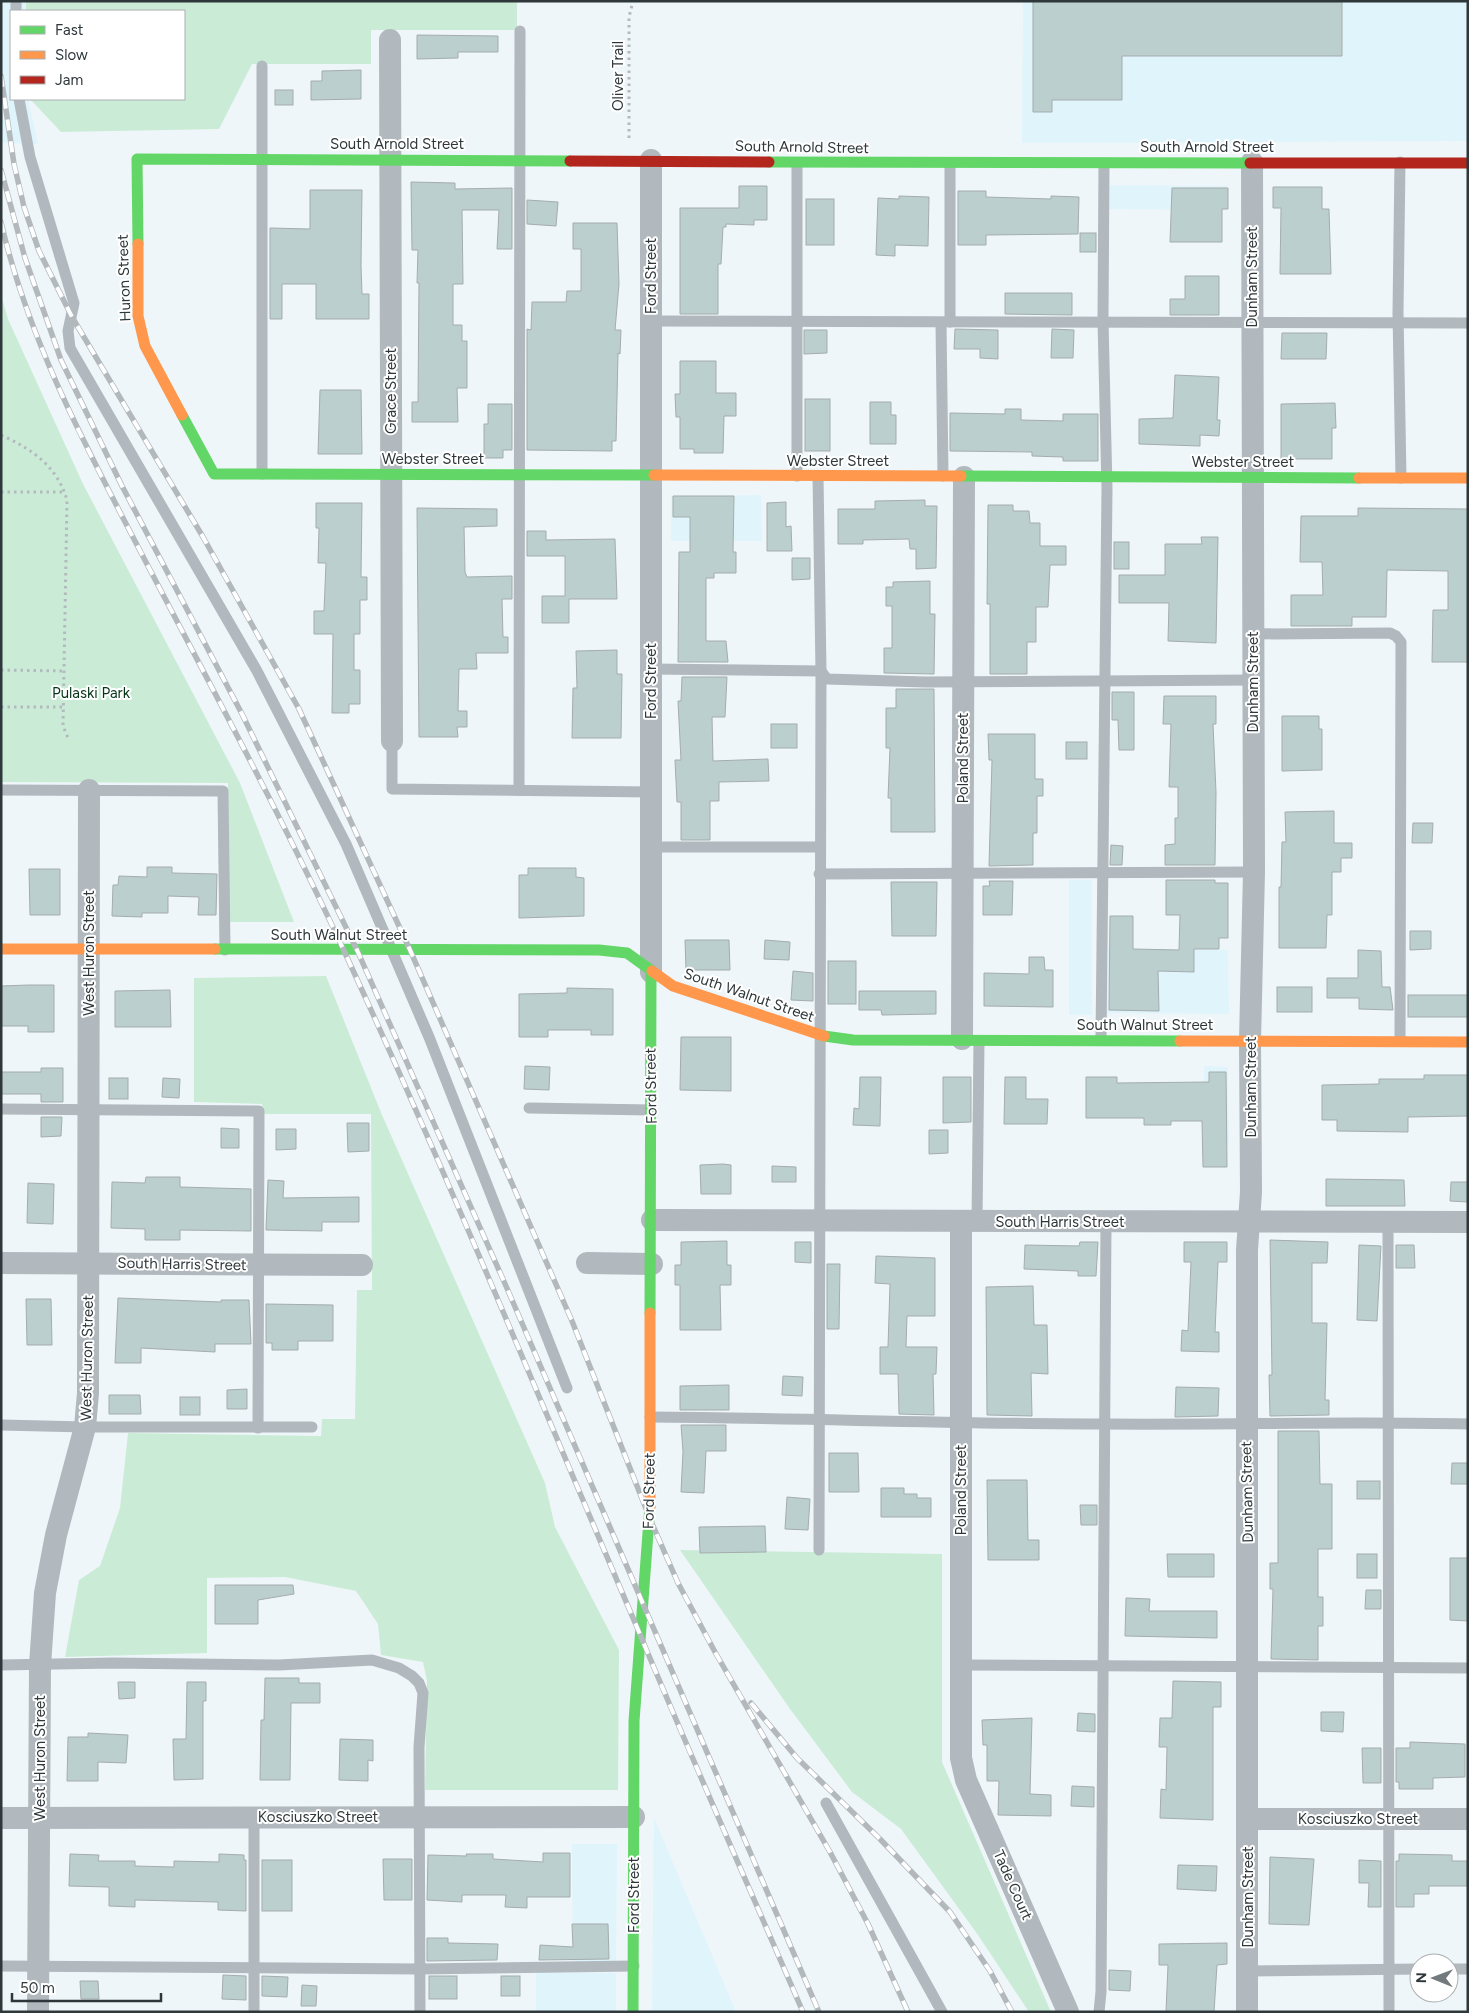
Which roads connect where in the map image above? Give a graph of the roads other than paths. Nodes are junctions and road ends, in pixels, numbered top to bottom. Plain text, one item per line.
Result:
1 (520, 30) dead end
2 (390, 40) dead end
3 (262, 66) dead end
4 (19, 100) edge
5 (137, 159) joint
6 (262, 159) junction
7 (390, 159) junction
8 (520, 160) junction
9 (651, 160) junction
10 (1104, 161) junction
11 (797, 162) junction
12 (1252, 162) junction
13 (1400, 162) junction
14 (950, 163) junction
15 (1468, 163) edge
16 (651, 321) junction
17 (798, 321) junction
18 (1103, 321) junction
19 (945, 322) junction
20 (1252, 322) junction
21 (1400, 323) junction
22 (1468, 323) edge
23 (210, 469) joint
24 (262, 474) junction
25 (392, 474) junction
26 (518, 475) junction
27 (650, 475) junction
28 (797, 476) junction
29 (818, 476) junction
30 (954, 476) junction
31 (1106, 477) junction
32 (1252, 478) junction
33 (1401, 478) junction
34 (1468, 478) edge
35 (1253, 634) junction
36 (651, 669) junction
37 (821, 671) junction
38 (1106, 680) junction
39 (1253, 680) junction
40 (963, 681) junction
41 (392, 741) joint
42 (1, 790) edge
43 (89, 790) junction
44 (519, 790) junction
45 (651, 792) junction
46 (818, 847) junction
47 (650, 848) junction
48 (1254, 872) junction
49 (1102, 873) junction
50 (819, 874) junction
51 (962, 874) junction
52 (89, 949) junction
53 (1, 950) edge
54 (225, 950) junction
55 (390, 950) junction
56 (651, 972) junction
57 (820, 1035) junction
58 (970, 1039) junction
59 (1101, 1040) junction
60 (1250, 1041) junction
61 (1400, 1041) junction
62 (1468, 1042) edge
63 (1, 1108) edge
64 (89, 1108) junction
65 (529, 1108) dead end
66 (651, 1110) junction
67 (652, 1220) junction
68 (818, 1220) junction
69 (969, 1221) junction
70 (1106, 1222) junction
71 (1250, 1222) junction
72 (1468, 1222) edge
73 (1388, 1223) junction
74 (1, 1263) edge
75 (587, 1263) dead end
76 (89, 1264) junction
77 (652, 1264) junction
78 (258, 1265) junction
79 (362, 1265) dead end
80 (567, 1388) dead end
81 (650, 1417) junction
82 (818, 1418) junction
83 (961, 1422) junction
84 (1388, 1422) junction
85 (1105, 1424) junction
86 (1246, 1424) junction
87 (1468, 1424) edge
88 (1, 1425) edge
89 (85, 1427) junction
90 (312, 1427) dead end
91 (258, 1428) junction
92 (818, 1550) dead end
93 (40, 1665) junction
94 (961, 1665) junction
95 (1, 1666) edge
96 (1105, 1667) junction
97 (1249, 1668) junction
98 (1390, 1668) junction
99 (1468, 1668) edge
100 (961, 1758) joint
101 (826, 1803) dead end
102 (254, 1817) junction
103 (634, 1817) junction
104 (1, 1818) edge
105 (39, 1818) junction
106 (419, 1818) junction
107 (1248, 1819) junction
108 (1389, 1819) junction
109 (1468, 1819) edge
110 (1, 1966) edge
111 (38, 1966) junction
112 (634, 1966) junction
113 (254, 1967) junction
114 (420, 1969) junction
115 (1389, 1969) junction
116 (1409, 1969) edge
117 (1247, 1971) junction
118 (38, 2012) edge
119 (254, 2012) edge
120 (420, 2012) edge
121 (634, 2012) edge
122 (942, 2012) edge
123 (1068, 2012) edge
124 (1099, 2012) edge
125 (1247, 2012) edge
126 (1389, 2012) edge

1 - 8 lane
2 - 7 street, Grace Street
3 - 6 lane
4 - 55 lane
5 - 6 street, South Arnold Street
5 - 23 street, Huron Street
6 - 7 street, South Arnold Street
6 - 24 lane
7 - 8 street, South Arnold Street
7 - 25 street, Grace Street
8 - 9 street, South Arnold Street
8 - 26 lane
9 - 11 street, South Arnold Street
9 - 16 street, Ford Street
10 - 12 street, South Arnold Street
10 - 14 street, South Arnold Street
10 - 18 lane
11 - 14 street, South Arnold Street
11 - 17 lane
12 - 13 street, South Arnold Street
12 - 20 street, Dunham Street
13 - 15 street, South Arnold Street
13 - 21 lane
14 - 19 lane
16 - 17 lane
16 - 27 street, Ford Street
17 - 19 lane
17 - 28 lane
18 - 19 lane
18 - 20 lane
18 - 31 lane
19 - 30 lane
20 - 21 lane
20 - 32 street, Dunham Street
21 - 22 lane
21 - 33 lane
23 - 24 street, Webster Street
24 - 25 street, Webster Street
25 - 26 street, Webster Street
25 - 41 street, Grace Street
26 - 27 street, Webster Street
26 - 44 lane
27 - 28 street, Webster Street
27 - 36 street, Ford Street
28 - 29 street, Webster Street
29 - 30 street, Webster Street
29 - 37 lane
30 - 31 street, Webster Street
30 - 40 street, Poland Street
31 - 32 street, Webster Street
31 - 38 lane
32 - 33 street, Webster Street
32 - 35 street, Dunham Street
33 - 34 street, Webster Street
35 - 39 street, Dunham Street
35 - 61 lane
36 - 37 lane
36 - 45 street, Ford Street
37 - 40 lane
37 - 46 lane
38 - 39 lane
38 - 40 lane
38 - 49 lane
39 - 48 street, Dunham Street
40 - 51 street, Poland Street
41 - 44 lane
42 - 43 lane
43 - 52 street, West Huron Street
43 - 54 lane
44 - 45 lane
45 - 47 street, Ford Street
46 - 47 lane
46 - 50 lane
47 - 56 street, Ford Street
48 - 49 lane
48 - 60 street, Dunham Street
49 - 51 lane
49 - 59 lane
50 - 51 lane
50 - 57 lane
51 - 58 street, Poland Street
52 - 53 street, South Walnut Street
52 - 54 street, South Walnut Street
52 - 64 street, West Huron Street
54 - 55 street, South Walnut Street
55 - 56 street, South Walnut Street
55 - 80 lane
56 - 57 street, South Walnut Street
56 - 66 street, Ford Street
57 - 58 street, South Walnut Street
57 - 68 lane
58 - 59 street, South Walnut Street
58 - 69 lane
59 - 60 street, South Walnut Street
60 - 61 street, South Walnut Street
60 - 71 street, Dunham Street
61 - 62 street, South Walnut Street
63 - 64 lane
64 - 76 street, West Huron Street
64 - 78 lane
65 - 66 lane
66 - 67 street, Ford Street
67 - 68 street, South Harris Street
67 - 77 street, Ford Street
68 - 69 street, South Harris Street
68 - 82 lane
69 - 70 street, South Harris Street
69 - 83 street, Poland Street
70 - 71 street, South Harris Street
70 - 85 lane
71 - 73 street, South Harris Street
71 - 86 street, Dunham Street
72 - 73 street, South Harris Street
73 - 84 lane
74 - 76 street, South Harris Street
75 - 77 street
76 - 78 street, South Harris Street
76 - 89 street, West Huron Street
77 - 81 street, Ford Street
78 - 79 street, South Harris Street
78 - 91 lane
81 - 82 lane
81 - 103 street, Ford Street
82 - 83 lane
82 - 92 lane
83 - 85 lane
83 - 94 street, Poland Street
84 - 86 lane
84 - 87 lane
84 - 98 lane
85 - 86 lane
85 - 96 lane
86 - 97 street, Dunham Street
88 - 89 lane
89 - 91 lane
89 - 93 street, West Huron Street
90 - 91 lane
93 - 95 lane
93 - 105 street, West Huron Street
93 - 106 lane
94 - 96 lane
94 - 100 street, Poland Street
96 - 97 lane
96 - 124 lane
97 - 98 lane
97 - 107 street, Dunham Street
98 - 99 lane
98 - 108 lane
100 - 123 street, Tade Court
101 - 122 lane
102 - 105 street, Kosciuszko Street
102 - 106 street, Kosciuszko Street
102 - 113 lane
103 - 106 street, Kosciuszko Street
103 - 112 street, Ford Street
104 - 105 street, Kosciuszko Street
105 - 111 street, West Huron Street
106 - 114 lane
107 - 108 street, Kosciuszko Street
107 - 117 street, Dunham Street
108 - 109 street, Kosciuszko Street
108 - 115 lane
110 - 111 lane
111 - 113 lane
111 - 118 street, West Huron Street
112 - 114 lane
112 - 121 street, Ford Street
113 - 114 lane
113 - 119 lane
114 - 120 lane
115 - 116 lane
115 - 117 lane
115 - 126 lane
117 - 125 street, Dunham Street

